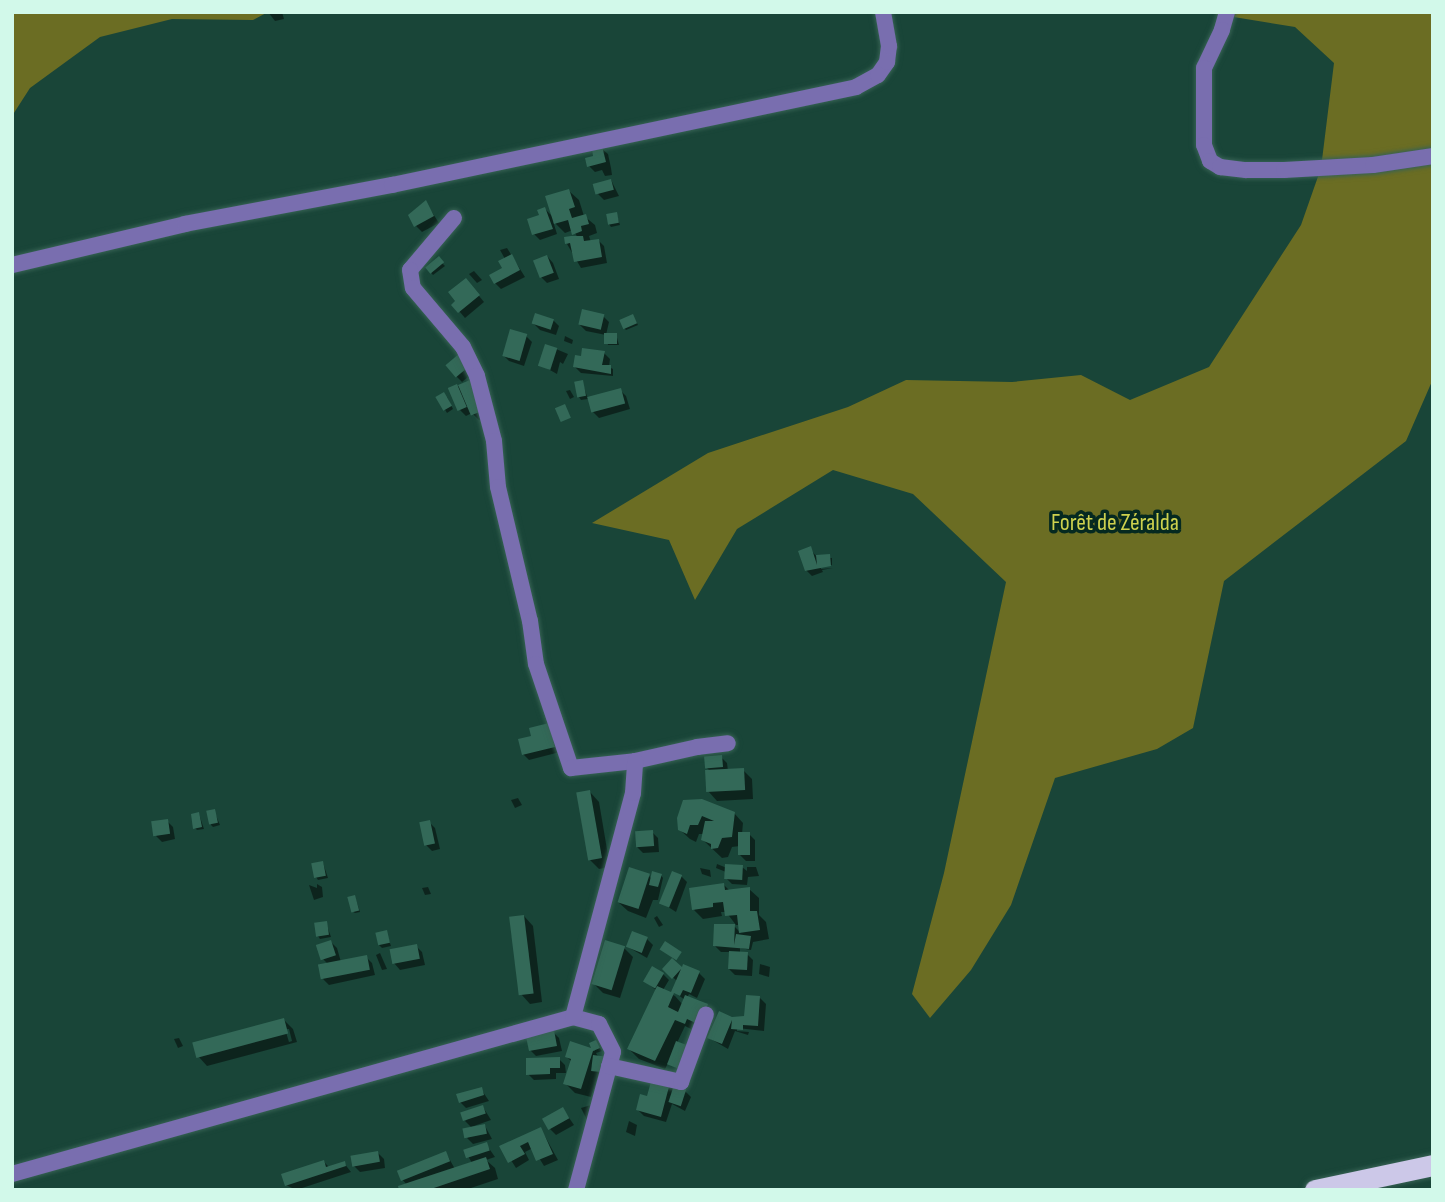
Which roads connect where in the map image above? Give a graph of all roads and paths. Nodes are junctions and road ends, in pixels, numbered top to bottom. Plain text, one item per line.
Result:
1 (883, 12) edge
2 (1227, 12) edge
3 (1433, 156) edge
4 (454, 218) dead end
5 (12, 265) edge
6 (728, 743) dead end
7 (635, 761) junction
8 (706, 1014) dead end
9 (573, 1017) junction
10 (609, 1066) junction
11 (1433, 1165) edge
12 (12, 1174) edge
13 (576, 1190) edge
14 (1315, 1190) edge

1 - 5 street
2 - 3 street
4 - 7 street
6 - 7 street
7 - 9 street
8 - 10 street
9 - 10 street
9 - 12 street
10 - 13 street
11 - 14 highway

